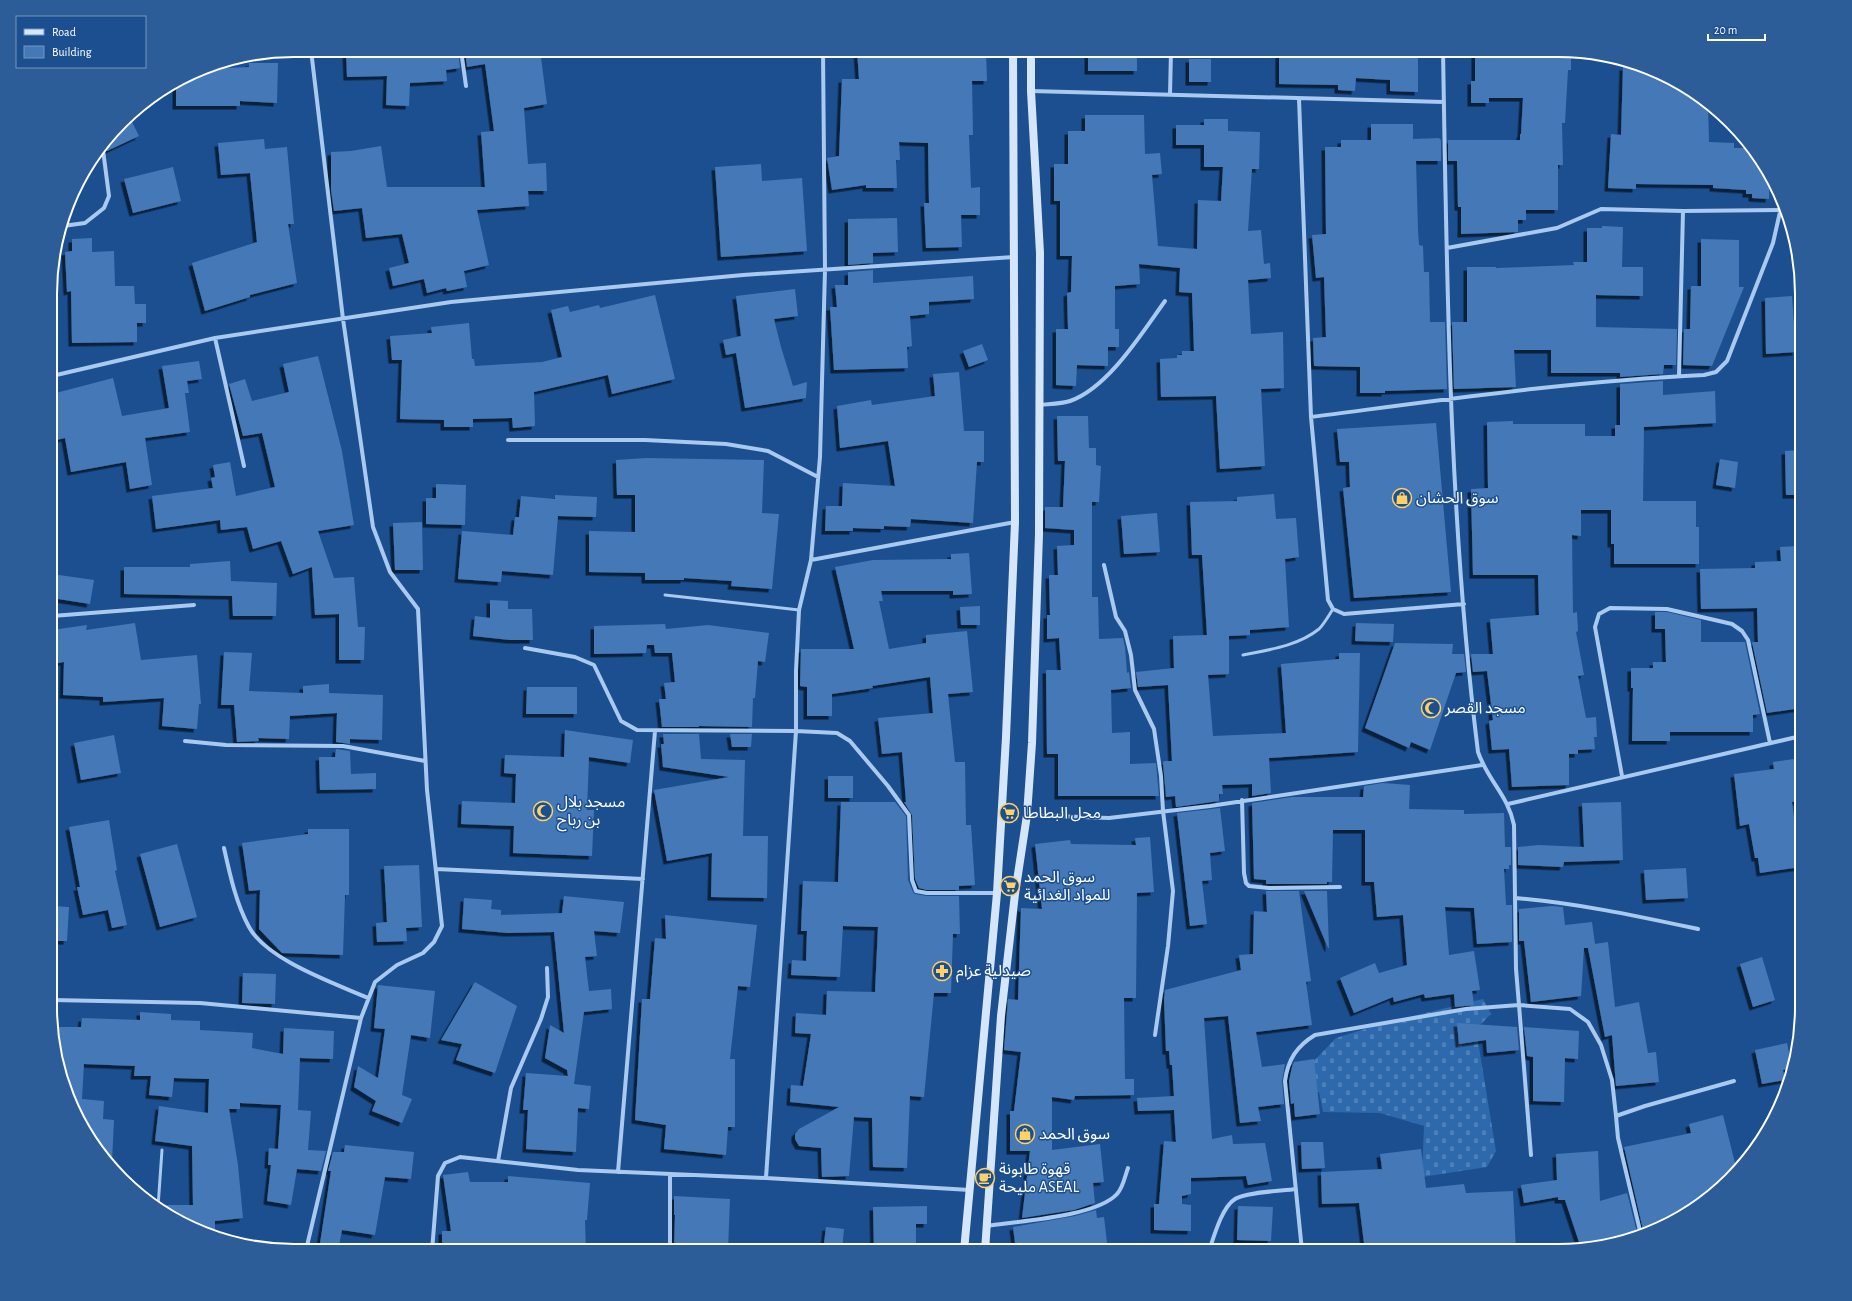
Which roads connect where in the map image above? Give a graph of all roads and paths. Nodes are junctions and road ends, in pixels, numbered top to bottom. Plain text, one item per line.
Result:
1 (312, 57) edge
2 (462, 57) edge
3 (823, 57) edge
4 (1013, 57) edge
5 (1031, 57) edge
6 (1171, 57) edge
7 (1443, 57) edge
8 (466, 86) dead end
9 (1031, 91) junction
10 (1170, 95) junction
11 (1299, 99) junction
12 (1444, 102) junction
13 (103, 154) edge
14 (1779, 210) edge
15 (1683, 211) junction
16 (1781, 216) edge
17 (68, 225) edge
18 (1447, 248) junction
19 (1014, 257) junction
20 (825, 270) junction
21 (1165, 301) dead end
22 (343, 319) junction
23 (215, 338) junction
24 (57, 375) edge
25 (1679, 376) junction
26 (1450, 399) junction
27 (1040, 405) junction
28 (1311, 418) junction
29 (508, 440) dead end
30 (244, 466) dead end
31 (818, 478) junction
32 (1015, 522) junction
33 (811, 560) junction
34 (1104, 565) dead end
35 (665, 595) dead end
36 (1464, 604) junction
37 (194, 605) dead end
38 (1333, 609) junction
39 (799, 610) junction
40 (57, 616) edge
41 (525, 648) dead end
42 (1243, 655) dead end
43 (655, 731) junction
44 (796, 731) junction
45 (1795, 738) edge
46 (185, 741) dead end
47 (1770, 743) junction
48 (425, 761) junction
49 (1482, 765) junction
50 (1622, 776) junction
51 (1242, 800) junction
52 (1508, 804) junction
53 (1163, 811) junction
54 (1026, 816) junction
55 (224, 848) dead end
56 (436, 869) junction
57 (643, 879) junction
58 (1340, 887) dead end
59 (997, 893) junction
60 (1516, 898) junction
61 (1698, 929) dead end
62 (547, 968) dead end
63 (368, 998) junction
64 (57, 1000) edge
65 (1519, 1005) junction
66 (361, 1018) junction
67 (1155, 1035) dead end
68 (1734, 1081) dead end
69 (1616, 1116) junction
70 (162, 1150) dead end
71 (1531, 1156) dead end
72 (498, 1161) junction
73 (1128, 1168) dead end
74 (618, 1172) junction
75 (670, 1174) junction
76 (766, 1178) junction
77 (1296, 1189) junction
78 (970, 1190) junction
79 (158, 1201) edge
80 (986, 1226) junction
81 (1640, 1229) edge
82 (307, 1244) edge
83 (432, 1244) edge
84 (670, 1244) edge
85 (965, 1244) edge
86 (985, 1244) edge
87 (1212, 1244) edge
88 (1301, 1244) edge

1 - 22 street
2 - 8 street
3 - 20 street
4 - 19 main road
5 - 9 main road
6 - 10 street
7 - 12 street
9 - 10 street
9 - 27 main road
10 - 11 street
11 - 12 street
11 - 28 street
12 - 18 street
13 - 17 street
14 - 15 street
15 - 18 street
15 - 25 street
16 - 25 street
18 - 26 street
19 - 20 street
19 - 32 main road
20 - 22 street
20 - 31 street
21 - 27 street
22 - 23 street
22 - 48 street
23 - 24 street
23 - 30 street
25 - 26 street
26 - 28 street
26 - 36 street
27 - 54 main road
28 - 38 street
29 - 31 street
31 - 33 street
32 - 33 street
32 - 59 main road
33 - 39 street
34 - 53 street
35 - 39 lane
36 - 38 street
36 - 49 street
37 - 40 street
38 - 42 lane
39 - 44 street
41 - 43 street
43 - 44 street
43 - 57 street
44 - 59 street
44 - 76 street
45 - 47 street
46 - 48 street
47 - 50 street
47 - 50 street
48 - 56 street
49 - 51 street
49 - 52 street
50 - 52 street
51 - 53 street
51 - 58 street
52 - 60 street
53 - 54 street
53 - 67 street
54 - 80 main road
55 - 63 street
56 - 57 street
56 - 63 street
57 - 74 street
59 - 78 main road
60 - 61 street
60 - 65 street
62 - 72 street
63 - 66 street
64 - 66 street
65 - 69 street
65 - 71 street
65 - 77 street
66 - 82 street
68 - 69 street
69 - 81 street
70 - 79 lane
72 - 74 street
72 - 83 street
73 - 80 street
74 - 75 street
75 - 76 street
75 - 84 street
76 - 78 street
77 - 87 street
77 - 88 street
78 - 85 main road
80 - 86 main road

